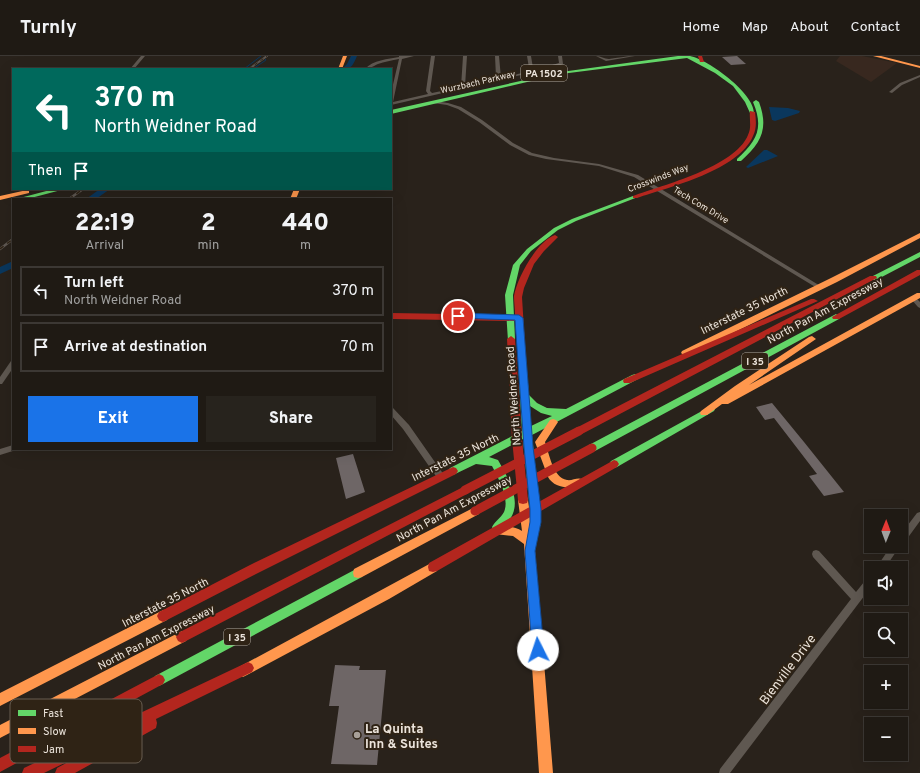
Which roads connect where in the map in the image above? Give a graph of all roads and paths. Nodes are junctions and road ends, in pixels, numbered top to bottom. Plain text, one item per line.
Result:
1 (143, 56) edge
2 (345, 56) edge
3 (412, 56) edge
4 (433, 56) edge
5 (465, 56) edge
6 (497, 56) edge
7 (529, 56) edge
8 (560, 56) edge
9 (598, 56) edge
10 (633, 56) edge
11 (657, 56) edge
12 (876, 56) edge
13 (400, 57) edge
14 (620, 57) edge
15 (693, 57) edge
16 (920, 67) edge
17 (133, 68) edge
18 (340, 68) edge
19 (368, 68) edge
20 (534, 71) junction
21 (920, 76) edge
22 (500, 79) junction
23 (462, 92) junction
24 (891, 92) dead end
25 (392, 98) edge
26 (433, 98) junction
27 (392, 103) edge
28 (461, 107) junction
29 (392, 108) edge
30 (392, 112) edge
31 (36, 190) edge
32 (58, 190) edge
33 (661, 191) junction
34 (0, 198) edge
35 (23, 198) edge
36 (12, 200) edge
37 (0, 203) edge
38 (920, 235) edge
39 (920, 253) edge
40 (903, 263) junction
41 (919, 273) edge
42 (819, 287) junction
43 (917, 297) edge
44 (920, 306) edge
45 (392, 316) edge
46 (514, 318) junction
47 (12, 364) edge
48 (627, 381) junction
49 (0, 382) edge
50 (525, 398) junction
51 (392, 411) edge
52 (572, 411) junction
53 (704, 413) junction
54 (554, 420) junction
55 (528, 434) junction
56 (518, 439) junction
57 (12, 448) edge
58 (0, 452) edge
59 (476, 460) junction
60 (441, 477) junction
61 (587, 480) junction
62 (535, 509) junction
63 (524, 515) junction
64 (920, 515) edge
65 (908, 531) edge
66 (493, 532) junction
67 (528, 541) junction
68 (530, 551) junction
69 (816, 554) dead end
70 (864, 590) edge
71 (857, 599) junction
72 (248, 668) junction
73 (63, 699) edge
74 (123, 699) edge
75 (0, 700) edge
76 (142, 719) edge
77 (10, 727) edge
78 (142, 728) edge
79 (0, 732) edge
80 (10, 760) edge
81 (50, 763) edge
82 (80, 763) edge
83 (0, 765) edge
84 (29, 773) edge
85 (62, 773) edge
86 (546, 773) edge
87 (724, 773) edge

1 - 17 street
2 - 18 main road
3 - 13 street
4 - 26 street
5 - 23 street
6 - 22 street
7 - 20 street
8 - 20 street
9 - 14 street
10 - 14 street
11 - 29 main road, Wurzbach Parkway / PA 1502
12 - 16 main road
13 - 19 street
13 - 25 street
15 - 23 main road, Wurzbach Parkway / PA 1502
15 - 33 main road, Crosswinds Way
20 - 22 street
21 - 24 street
22 - 23 street
23 - 26 main road, Wurzbach Parkway / PA 1502
23 - 28 street
26 - 27 street
26 - 28 street, Tech Com Drive
26 - 30 main road, Wurzbach Parkway / PA 1502
28 - 33 street, Tech Com Drive
31 - 34 main road
32 - 35 main road
33 - 42 street, Tech Com Drive
33 - 46 main road, Crosswinds Way
36 - 37 main road
38 - 42 main road, Interstate 35 North
39 - 40 main road, North Pan Am Expressway / I 35
40 - 48 main road
40 - 73 main road, North Pan Am Expressway / I 35, bridge
41 - 53 main road
41 - 74 main road, North Pan Am Expressway / I 35, bridge
42 - 48 main road, Interstate 35 North
43 - 44 street
43 - 53 main road
45 - 46 main road
46 - 50 main road, North Weidner Road
46 - 56 main road, North Weidner Road
47 - 49 street
48 - 52 main road, Interstate 35 North
50 - 52 main road
50 - 55 main road, North Weidner Road
51 - 60 street
52 - 54 main road, Interstate 35 North
53 - 61 main road
54 - 55 main road, Interstate 35 North
54 - 61 main road
55 - 56 main road, Interstate 35 North
55 - 62 main road, North Weidner Road
56 - 59 main road, Interstate 35 North
56 - 63 main road, North Weidner Road
57 - 58 street
59 - 60 main road, Interstate 35 North
59 - 66 main road
60 - 75 main road, Interstate 35 North
61 - 62 main road
62 - 63 main road
62 - 68 main road, North Weidner Road
63 - 66 main road
63 - 67 main road, North Weidner Road
64 - 65 street
66 - 67 main road
66 - 72 main road
67 - 68 main road, North Weidner Road
68 - 86 main road, North Weidner Road
69 - 71 street
70 - 71 street, Bienville Drive
71 - 87 street, Bienville Drive
72 - 76 main road
72 - 78 main road
77 - 79 main road, North Pan Am Expressway / I 35, bridge
80 - 83 main road, North Pan Am Expressway / I 35, bridge
81 - 84 main road
82 - 85 main road

